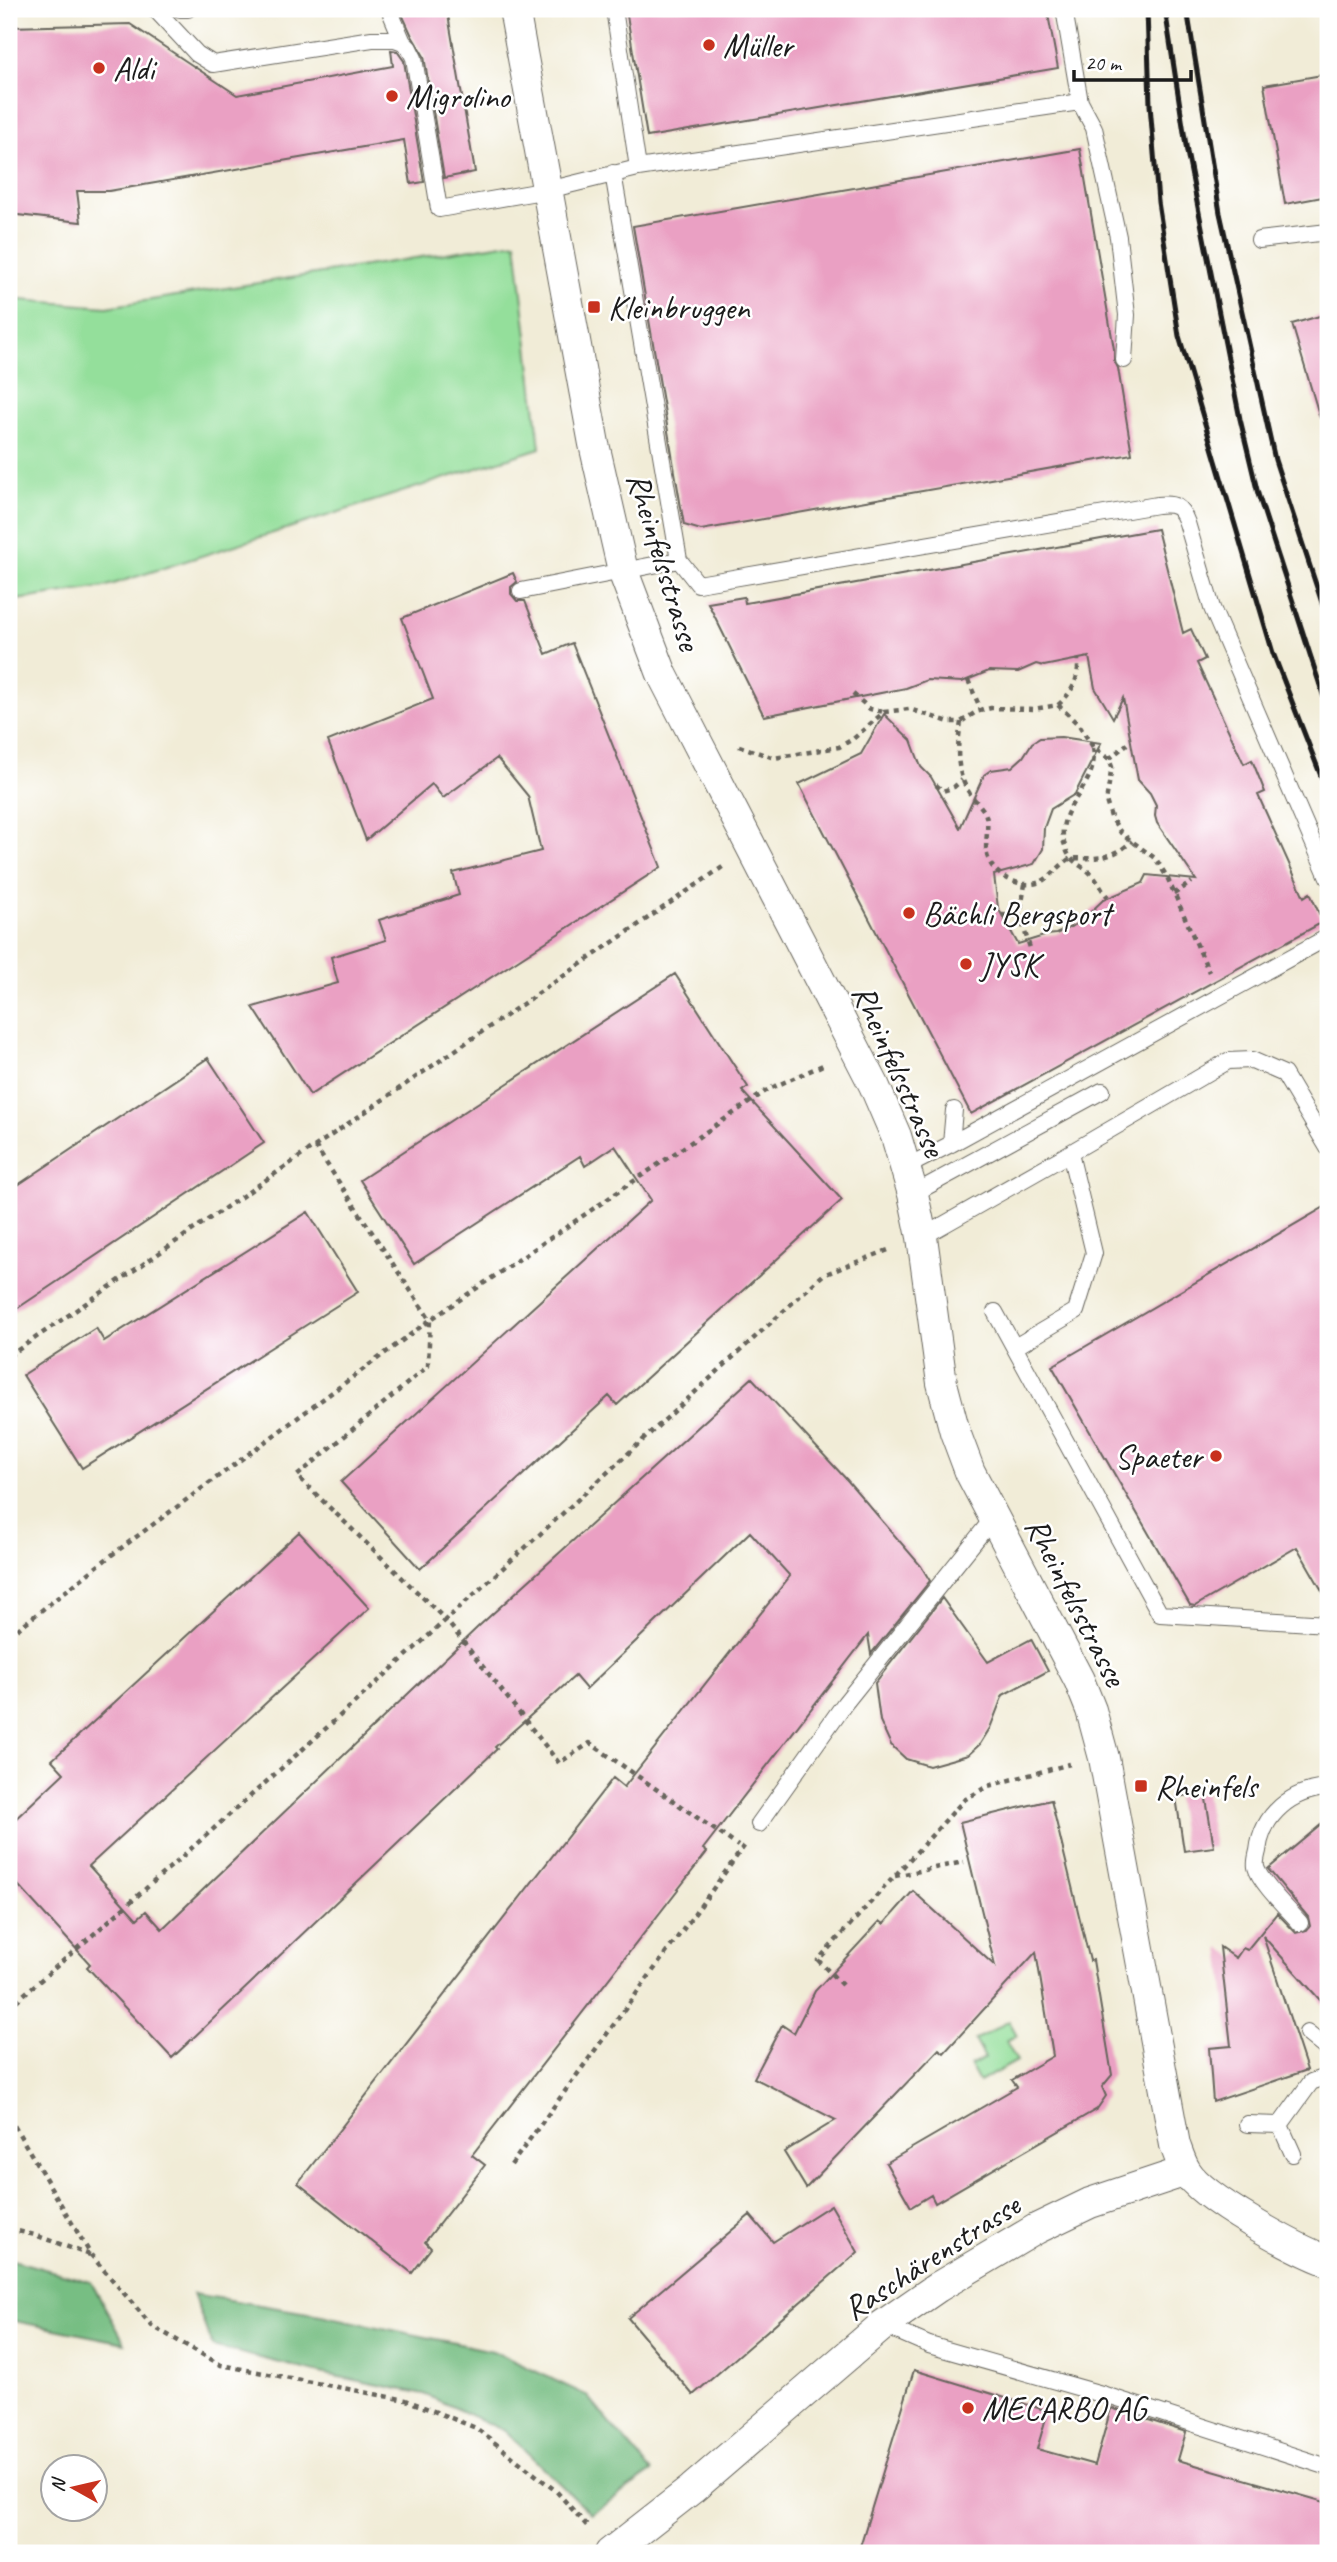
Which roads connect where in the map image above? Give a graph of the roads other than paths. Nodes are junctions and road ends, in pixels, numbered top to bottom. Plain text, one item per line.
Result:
1 (155, 9) edge
2 (180, 9) edge
3 (188, 9) edge
4 (389, 9) edge
5 (514, 9) edge
6 (614, 9) edge
7 (1064, 9) edge
8 (403, 42) junction
9 (1080, 102) junction
10 (638, 168) junction
11 (613, 173) junction
12 (548, 190) junction
13 (1328, 232) edge
14 (1259, 240) dead end
15 (1124, 360) dead end
16 (679, 560) junction
17 (623, 570) junction
18 (521, 591) dead end
19 (1328, 877) edge
20 (1328, 937) edge
21 (1102, 1091) dead end
22 (954, 1110) dead end
23 (951, 1144) junction
24 (1328, 1148) edge
25 (1070, 1153) junction
26 (909, 1180) junction
27 (922, 1237) junction
28 (995, 1312) dead end
29 (1015, 1347) junction
30 (994, 1517) junction
31 (1328, 1624) edge
32 (1328, 1788) edge
33 (759, 1824) road end
34 (1300, 1923) dead end
35 (1307, 2033) dead end
36 (1328, 2050) edge
37 (1328, 2076) edge
38 (1247, 2124) dead end
39 (1280, 2125) junction
40 (1293, 2154) dead end
41 (1186, 2171) junction
42 (1328, 2261) edge
43 (883, 2325) junction
44 (1328, 2467) edge
45 (602, 2544) edge

1 - 8 lane
2 - 3 lane
4 - 8 lane
5 - 12 street, Rheinfelsstrasse
6 - 10 lane
7 - 9 lane
8 - 12 lane
9 - 10 lane
9 - 15 lane
10 - 11 lane
11 - 12 lane
11 - 16 lane
12 - 17 street, Rheinfelsstrasse
13 - 14 lane
16 - 17 lane
16 - 19 lane
17 - 18 lane
17 - 26 street, Rheinfelsstrasse
20 - 23 lane
21 - 26 lane
22 - 23 lane
23 - 26 lane
24 - 25 lane
25 - 27 lane
25 - 29 lane
26 - 27 street, Rheinfelsstrasse
27 - 30 street, Rheinfelsstrasse
28 - 29 lane
29 - 31 lane
30 - 33 lane
30 - 41 street, Rheinfelsstrasse
32 - 34 lane
35 - 36 lane
37 - 39 lane
38 - 39 lane
39 - 40 lane
41 - 42 street
41 - 43 street, Raschärenstrasse
43 - 44 lane
43 - 45 street, Raschärenstrasse

